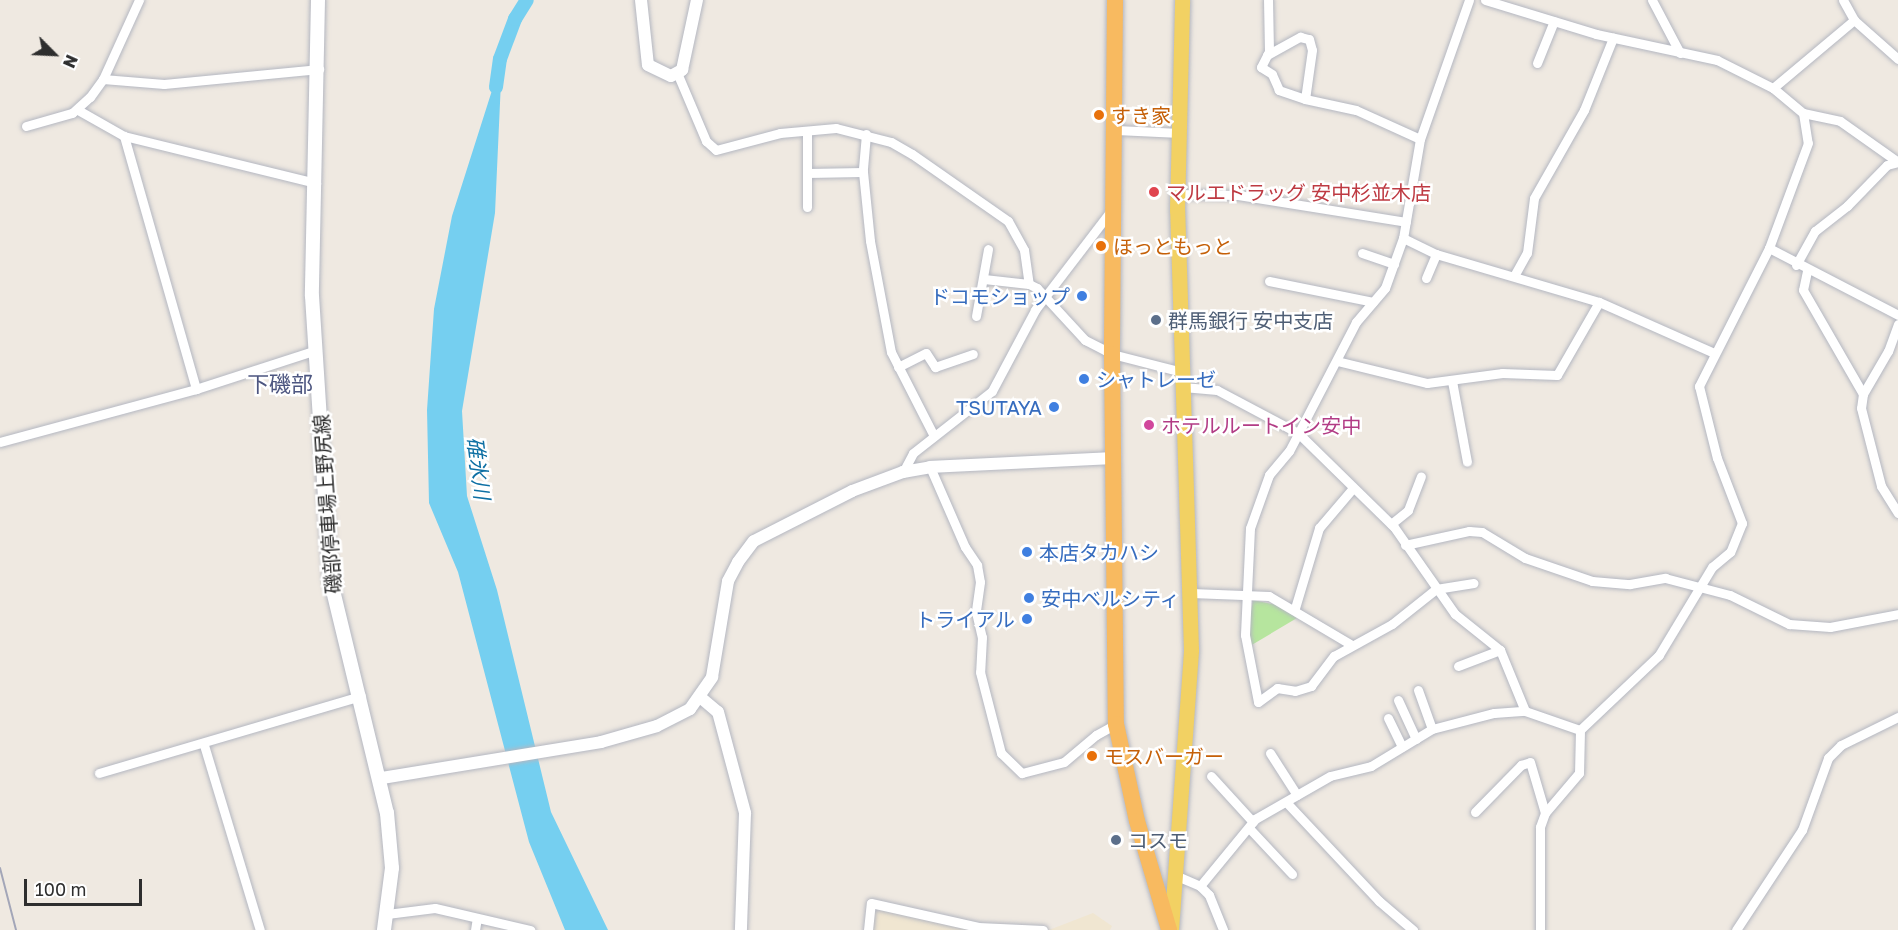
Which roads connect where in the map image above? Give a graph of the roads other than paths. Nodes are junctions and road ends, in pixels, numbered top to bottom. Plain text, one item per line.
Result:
1 (140, 0) edge
2 (318, 0) edge
3 (641, 0) edge
4 (697, 0) edge
5 (1115, 0) edge
6 (1182, 0) edge
7 (1268, 0) edge
8 (1469, 0) edge
9 (1485, 0) edge
10 (1652, 0) edge
11 (1844, 0) edge
12 (1854, 20) junction
13 (1554, 21) junction
14 (1613, 38) junction
15 (1680, 53) junction
16 (1267, 55) junction
17 (1898, 59) edge
18 (1537, 63) dead end
19 (320, 69) junction
20 (678, 75) junction
21 (103, 79) junction
22 (1773, 88) junction
23 (1305, 99) junction
24 (78, 110) junction
25 (1803, 113) junction
26 (26, 126) dead end
27 (1116, 130) junction
28 (807, 131) junction
29 (1180, 133) junction
30 (866, 134) junction
31 (124, 136) junction
32 (1420, 139) junction
33 (1898, 162) edge
34 (863, 172) junction
35 (807, 173) junction
36 (316, 183) junction
37 (1178, 194) junction
38 (1116, 205) junction
39 (807, 207) dead end
40 (1406, 222) junction
41 (1403, 238) junction
42 (1768, 248) junction
43 (988, 249) dead end
44 (1362, 253) dead end
45 (1436, 254) junction
46 (1394, 264) junction
47 (1797, 264) junction
48 (1807, 271) junction
49 (1514, 276) junction
50 (1426, 278) dead end
51 (984, 279) junction
52 (1269, 281) dead end
53 (1029, 284) junction
54 (1044, 299) junction
55 (1373, 302) junction
56 (1599, 302) junction
57 (1898, 315) edge
58 (976, 316) dead end
59 (1898, 324) edge
60 (316, 350) junction
61 (1888, 351) junction
62 (1714, 353) junction
63 (973, 354) dead end
64 (1112, 354) junction
65 (1898, 355) edge
66 (1337, 361) junction
67 (898, 367) junction
68 (1182, 379) junction
69 (1452, 381) junction
70 (196, 388) junction
71 (1863, 394) junction
72 (1298, 433) junction
73 (934, 436) junction
74 (0, 442) edge
75 (1113, 458) junction
76 (1467, 462) dead end
77 (930, 467) junction
78 (903, 472) junction
79 (1421, 476) dead end
80 (1353, 488) junction
81 (1898, 513) edge
82 (1391, 524) junction
83 (1405, 544) junction
84 (1474, 583) dead end
85 (1701, 587) junction
86 (1437, 589) junction
87 (1191, 593) junction
88 (1250, 593) junction
89 (1295, 608) junction
90 (1898, 614) edge
91 (1350, 644) junction
92 (1500, 650) junction
93 (1458, 666) dead end
94 (1418, 690) dead end
95 (361, 696) junction
96 (700, 697) junction
97 (1398, 700) dead end
98 (1526, 711) junction
99 (1898, 717) edge
100 (1388, 718) dead end
101 (1116, 724) junction
102 (1432, 729) junction
103 (1580, 730) junction
104 (1416, 739) junction
105 (204, 744) junction
106 (1402, 747) junction
107 (1270, 753) dead end
108 (99, 773) dead end
109 (1211, 776) dead end
110 (382, 778) junction
111 (1297, 795) junction
112 (1286, 802) junction
113 (1475, 812) dead end
114 (1545, 813) junction
115 (1251, 825) junction
116 (1292, 874) dead end
117 (1177, 876) junction
118 (1200, 886) junction
119 (387, 914) junction
120 (477, 918) junction
121 (260, 930) edge
122 (384, 930) edge
123 (475, 930) edge
124 (531, 930) edge
125 (741, 930) edge
126 (868, 930) edge
127 (1043, 930) edge
128 (1170, 930) edge
129 (1223, 930) edge
130 (1413, 930) edge
131 (1540, 930) edge
132 (1736, 930) edge

1 - 21 street
2 - 19 main road, 磯部停車場上野尻線
3 - 20 street
4 - 20 street
5 - 27 highway
6 - 29 main road
7 - 16 street
8 - 32 street
9 - 13 street
10 - 15 street
11 - 12 street
12 - 17 street
12 - 22 street
13 - 14 street
13 - 18 street
14 - 15 street
14 - 49 street
15 - 22 street
16 - 23 street
16 - 23 street
19 - 21 street
19 - 36 main road, 磯部停車場上野尻線
20 - 28 street
21 - 24 street
22 - 25 street
23 - 32 street
24 - 26 street
24 - 31 street
25 - 33 street
25 - 42 street
27 - 29 street
27 - 38 highway
28 - 30 street
28 - 35 street
29 - 37 main road
30 - 34 street
30 - 53 street
31 - 36 street
31 - 70 street
32 - 40 street
33 - 47 street
34 - 35 street
34 - 67 street
35 - 39 street
36 - 60 main road, 磯部停車場上野尻線
37 - 40 street
37 - 68 main road
38 - 54 street
38 - 64 highway
40 - 41 street
41 - 45 street
41 - 46 street
42 - 47 street
42 - 62 street
43 - 51 street
44 - 46 street
45 - 49 street
45 - 50 street
46 - 55 street
47 - 48 street
48 - 57 street
48 - 71 street
49 - 56 street
51 - 53 street
51 - 58 street
52 - 55 street
53 - 54 street
54 - 64 street
54 - 73 street
55 - 66 street
56 - 62 street
56 - 69 street
59 - 61 street
60 - 70 street
60 - 95 main road, 磯部停車場上野尻線
61 - 65 street
61 - 71 street
62 - 85 street
63 - 67 street
64 - 68 street
64 - 75 highway
66 - 69 street
66 - 72 street
67 - 73 street
68 - 72 street
68 - 87 main road
69 - 76 street
70 - 74 street
71 - 81 street
72 - 80 street
72 - 88 street
73 - 78 street
75 - 77 street
75 - 101 highway
77 - 78 street
77 - 101 street
78 - 96 street
79 - 82 street
80 - 82 street
80 - 89 street
82 - 83 street
83 - 85 street
83 - 86 street
84 - 86 street
85 - 90 street
85 - 103 street
86 - 91 street
86 - 92 street
87 - 88 street
87 - 117 main road
88 - 89 street
88 - 91 street
89 - 91 street
92 - 93 street
92 - 98 street
94 - 102 street
95 - 105 street
95 - 110 main road, 磯部停車場上野尻線
96 - 110 street
96 - 125 street
97 - 104 street
98 - 102 street
98 - 103 street
99 - 132 street
100 - 106 street
101 - 128 highway
102 - 104 street
103 - 114 street
104 - 106 street
105 - 108 street
105 - 121 street
106 - 111 street
107 - 111 street
109 - 115 street
110 - 119 main road, 磯部停車場上野尻線
111 - 112 street
112 - 115 street
112 - 130 street
113 - 114 street
114 - 131 street
115 - 116 street
115 - 118 street
117 - 118 street
117 - 128 main road
118 - 129 street
119 - 120 street
119 - 122 main road, 磯部停車場上野尻線
120 - 123 street
120 - 124 street
126 - 127 street

